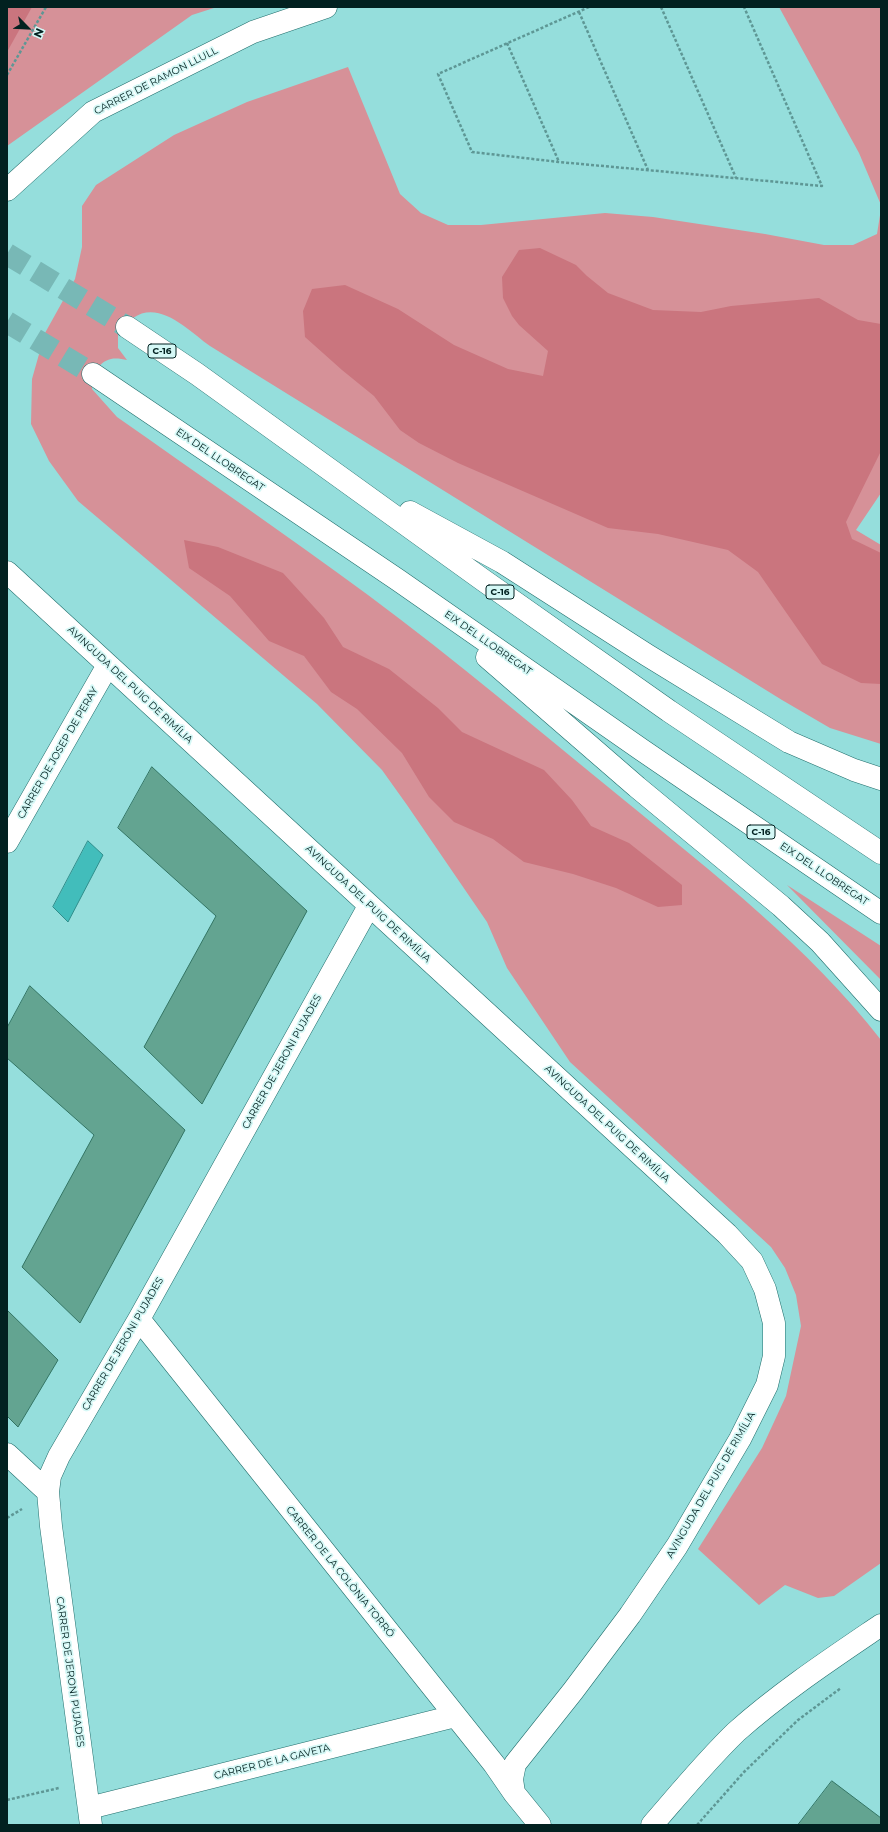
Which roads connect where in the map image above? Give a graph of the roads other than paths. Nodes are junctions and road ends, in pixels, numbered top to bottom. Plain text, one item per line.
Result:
1 (326, 7) edge
2 (7, 190) edge
3 (127, 327) tunnel mouth
4 (93, 374) tunnel mouth
5 (333, 471) junction
6 (7, 572) edge
7 (398, 580) junction
8 (108, 664) junction
9 (881, 779) edge
10 (7, 842) edge
11 (881, 853) edge
12 (369, 906) junction
13 (881, 913) edge
14 (881, 1010) edge
15 (138, 1319) junction
16 (7, 1454) edge
17 (48, 1492) junction
18 (881, 1625) edge
19 (455, 1716) junction
20 (514, 1793) junction
21 (90, 1817) edge
22 (540, 1825) edge
23 (652, 1825) edge

1 - 2 main road, CARRER DE RAMON LLULL
3 - 5 main road, C-16
4 - 7 main road, EIX DEL LLOBREGAT / C-16
5 - 9 main road
5 - 11 main road, C-16
6 - 8 main road, AVINGUDA DEL PUIG DE RIMÍLIA
7 - 13 main road, EIX DEL LLOBREGAT / C-16
7 - 14 main road
8 - 10 main road, CARRER DE JOSEP DE PERAY
8 - 12 main road, AVINGUDA DEL PUIG DE RIMÍLIA
12 - 15 main road, CARRER DE JERONI PUJADES
12 - 20 main road, AVINGUDA DEL PUIG DE RIMÍLIA
15 - 17 main road, CARRER DE JERONI PUJADES
15 - 19 main road, CARRER DE LA COLÒNIA TORRÓ
16 - 17 main road
17 - 21 main road, CARRER DE JERONI PUJADES
18 - 23 main road
19 - 20 main road, CARRER DE LA COLÒNIA TORRÓ
19 - 21 main road, CARRER DE LA GAVETA
20 - 22 main road, CARRER DE LA COLÒNIA TORRÓ

